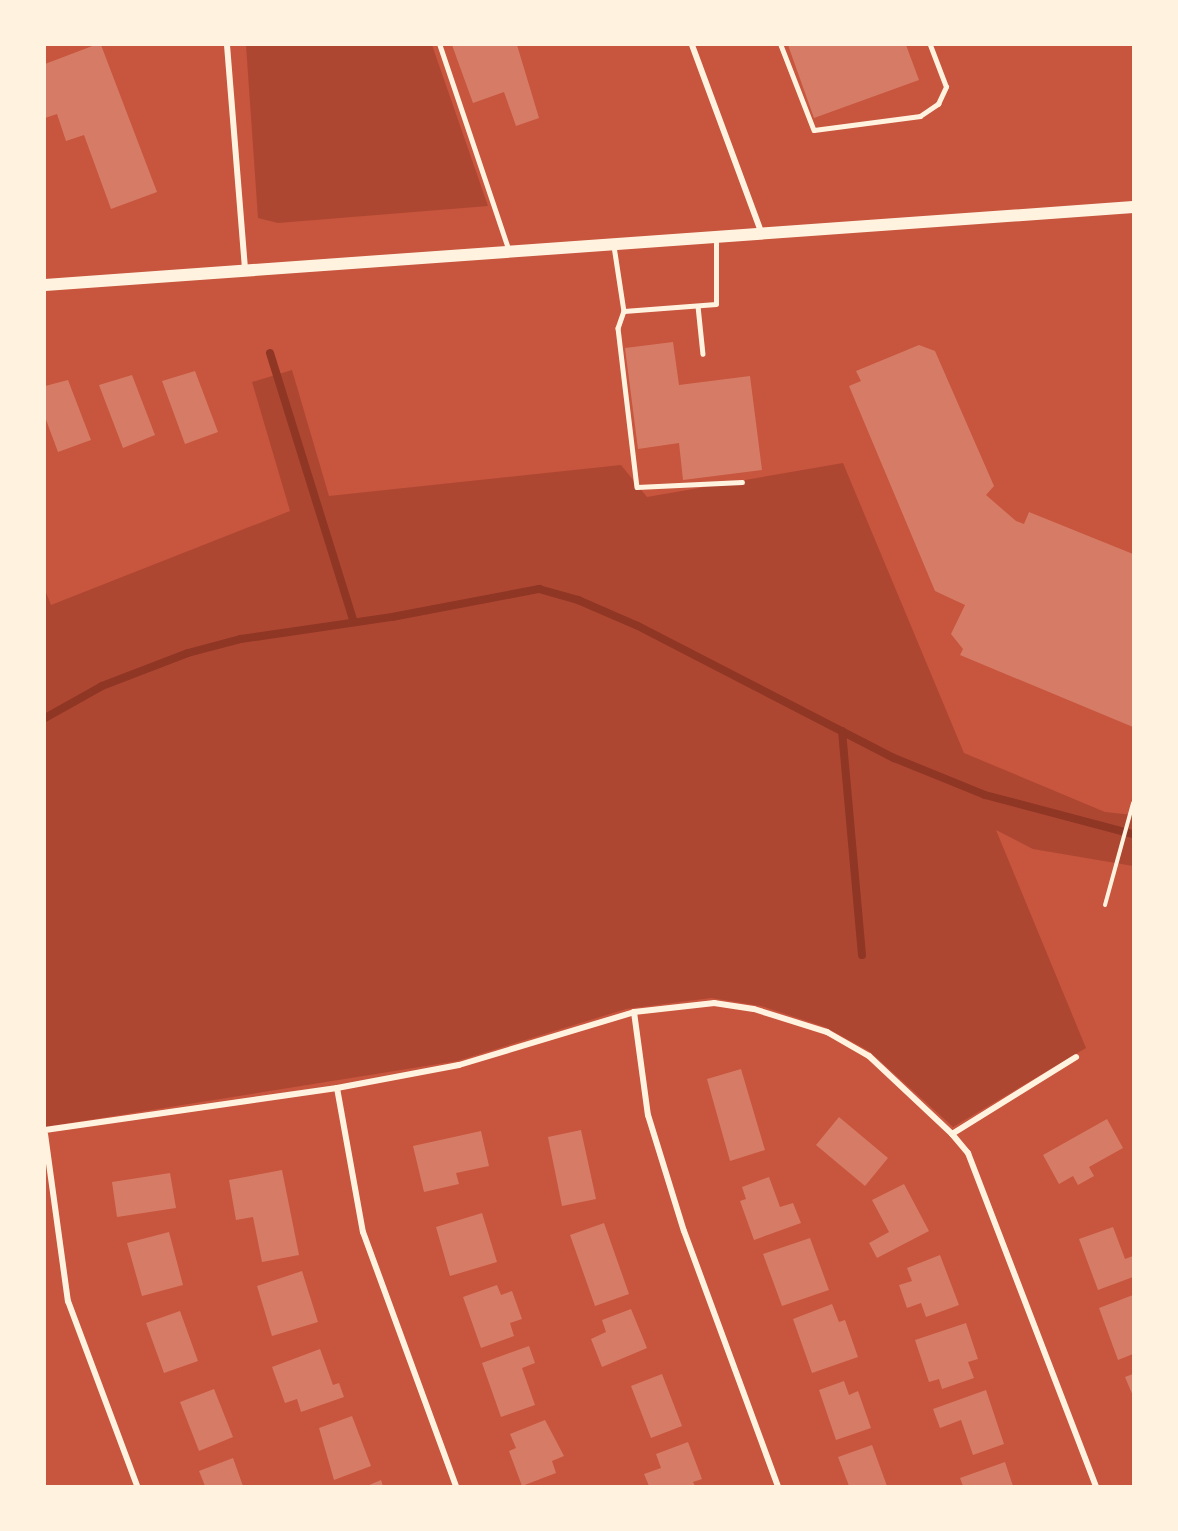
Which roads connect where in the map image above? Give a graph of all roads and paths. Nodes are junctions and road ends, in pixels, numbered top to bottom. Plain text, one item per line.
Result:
1 (227, 45) edge
2 (440, 45) edge
3 (692, 45) edge
4 (781, 45) edge
5 (930, 45) edge
6 (1133, 207) edge
7 (762, 234) junction
8 (716, 237) junction
9 (614, 244) junction
10 (510, 252) junction
11 (245, 271) junction
12 (45, 285) edge
13 (698, 306) junction
14 (624, 311) junction
15 (703, 354) dead end
16 (742, 482) dead end
17 (1133, 803) edge
18 (1105, 905) dead end
19 (634, 1012) junction
20 (1076, 1057) dead end
21 (337, 1088) junction
22 (45, 1132) edge
23 (952, 1134) junction
24 (136, 1486) edge
25 (456, 1486) edge
26 (778, 1486) edge
27 (1096, 1486) edge

1 - 11 street
2 - 10 lane
3 - 7 street
4 - 5 lane
6 - 7 main road
7 - 8 main road
8 - 9 main road
8 - 13 lane
9 - 10 main road
9 - 14 lane
10 - 11 main road
11 - 12 main road
13 - 14 lane
13 - 15 lane
14 - 16 lane
17 - 18 path
19 - 21 street
19 - 23 street
19 - 26 street
20 - 23 street
21 - 22 street
21 - 25 street
22 - 24 street
23 - 27 street

